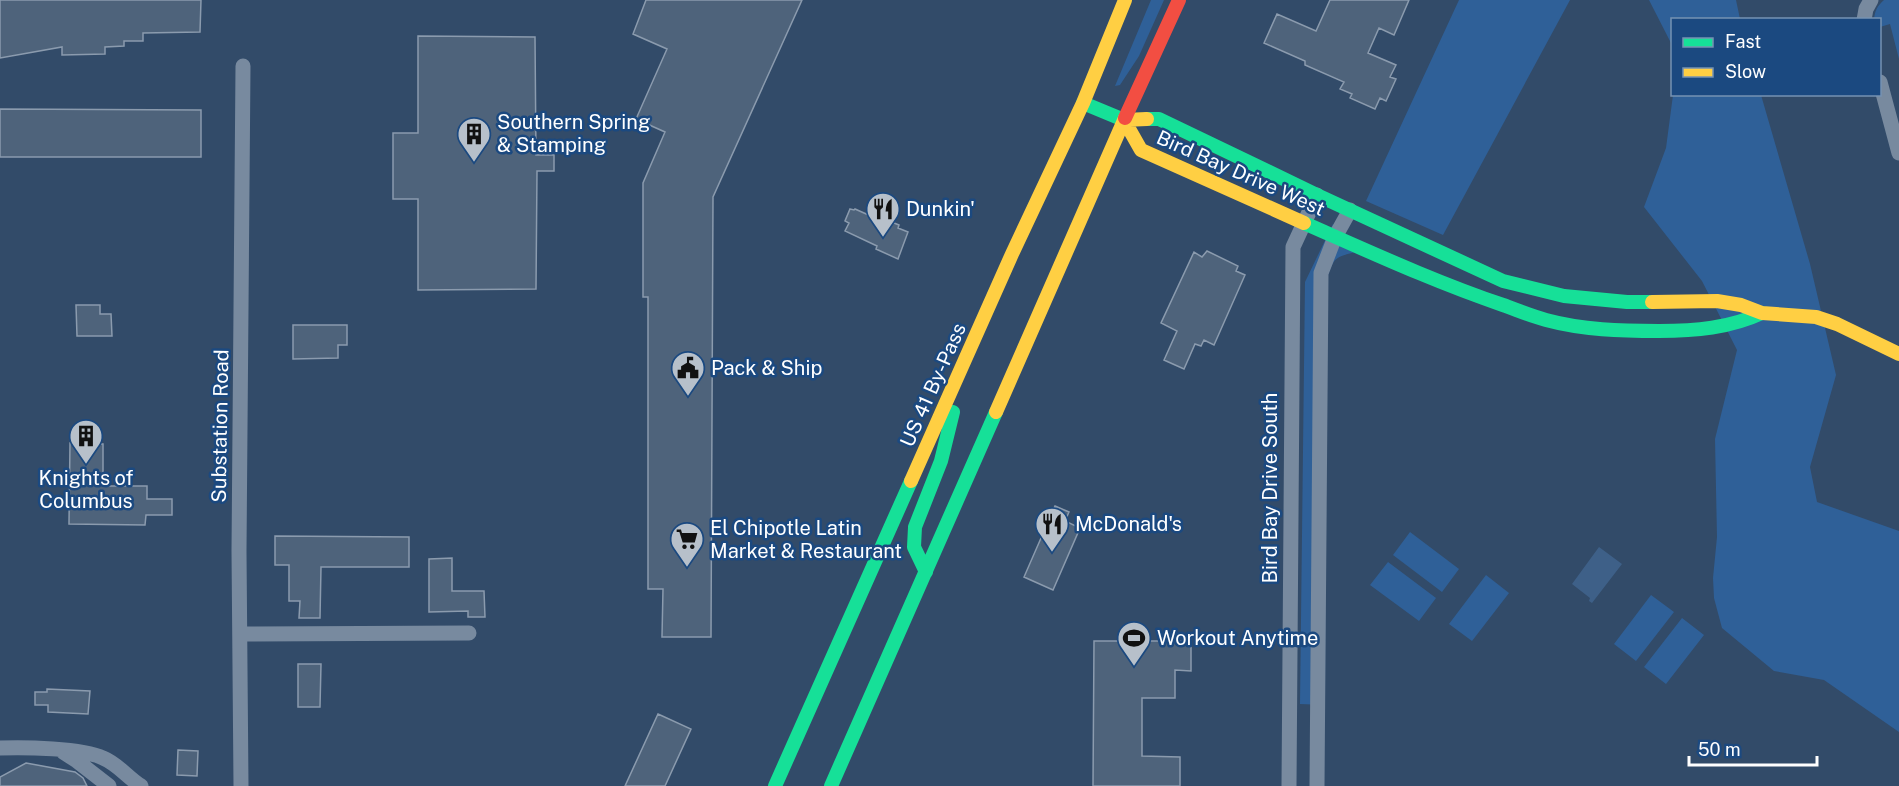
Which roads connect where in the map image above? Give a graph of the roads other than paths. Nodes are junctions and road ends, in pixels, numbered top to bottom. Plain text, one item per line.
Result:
1 (1125, 0) edge
2 (1179, 0) edge
3 (1871, 0) edge
4 (1864, 18) edge
5 (243, 66) dead end
6 (1881, 86) edge
7 (1083, 103) junction
8 (1124, 120) junction
9 (1899, 153) edge
10 (1317, 195) junction
11 (1350, 210) junction
12 (1303, 223) junction
13 (1335, 237) junction
14 (1762, 313) junction
15 (1899, 354) edge
16 (959, 374) junction
17 (926, 572) junction
18 (469, 633) dead end
19 (240, 634) junction
20 (0, 748) edge
21 (60, 750) junction
22 (109, 786) edge
23 (141, 786) edge
24 (241, 786) edge
25 (775, 786) edge
26 (831, 786) edge
27 (1289, 786) edge
28 (1317, 786) edge

1 - 7 main road, US 41 By-Pass
2 - 8 main road
3 - 4 street
5 - 19 street, Substation Road
6 - 9 street
7 - 8 main road
7 - 16 main road, US 41 By-Pass
8 - 10 main road, Bird Bay Drive West
8 - 12 main road, Bird Bay Drive West
8 - 17 main road
10 - 11 main road, Bird Bay Drive West
10 - 12 street, Bird Bay Drive South
11 - 13 street
11 - 14 main road, Bird Bay Drive West
12 - 13 main road, Bird Bay Drive West
12 - 27 street, Bird Bay Drive South
13 - 14 main road, Bird Bay Drive West
13 - 28 street
14 - 15 main road, Bird Bay Drive West
16 - 17 main road
16 - 25 main road, US 41 By-Pass
17 - 26 main road
18 - 19 street
19 - 24 street, Substation Road
20 - 21 street
21 - 22 street
21 - 23 street

